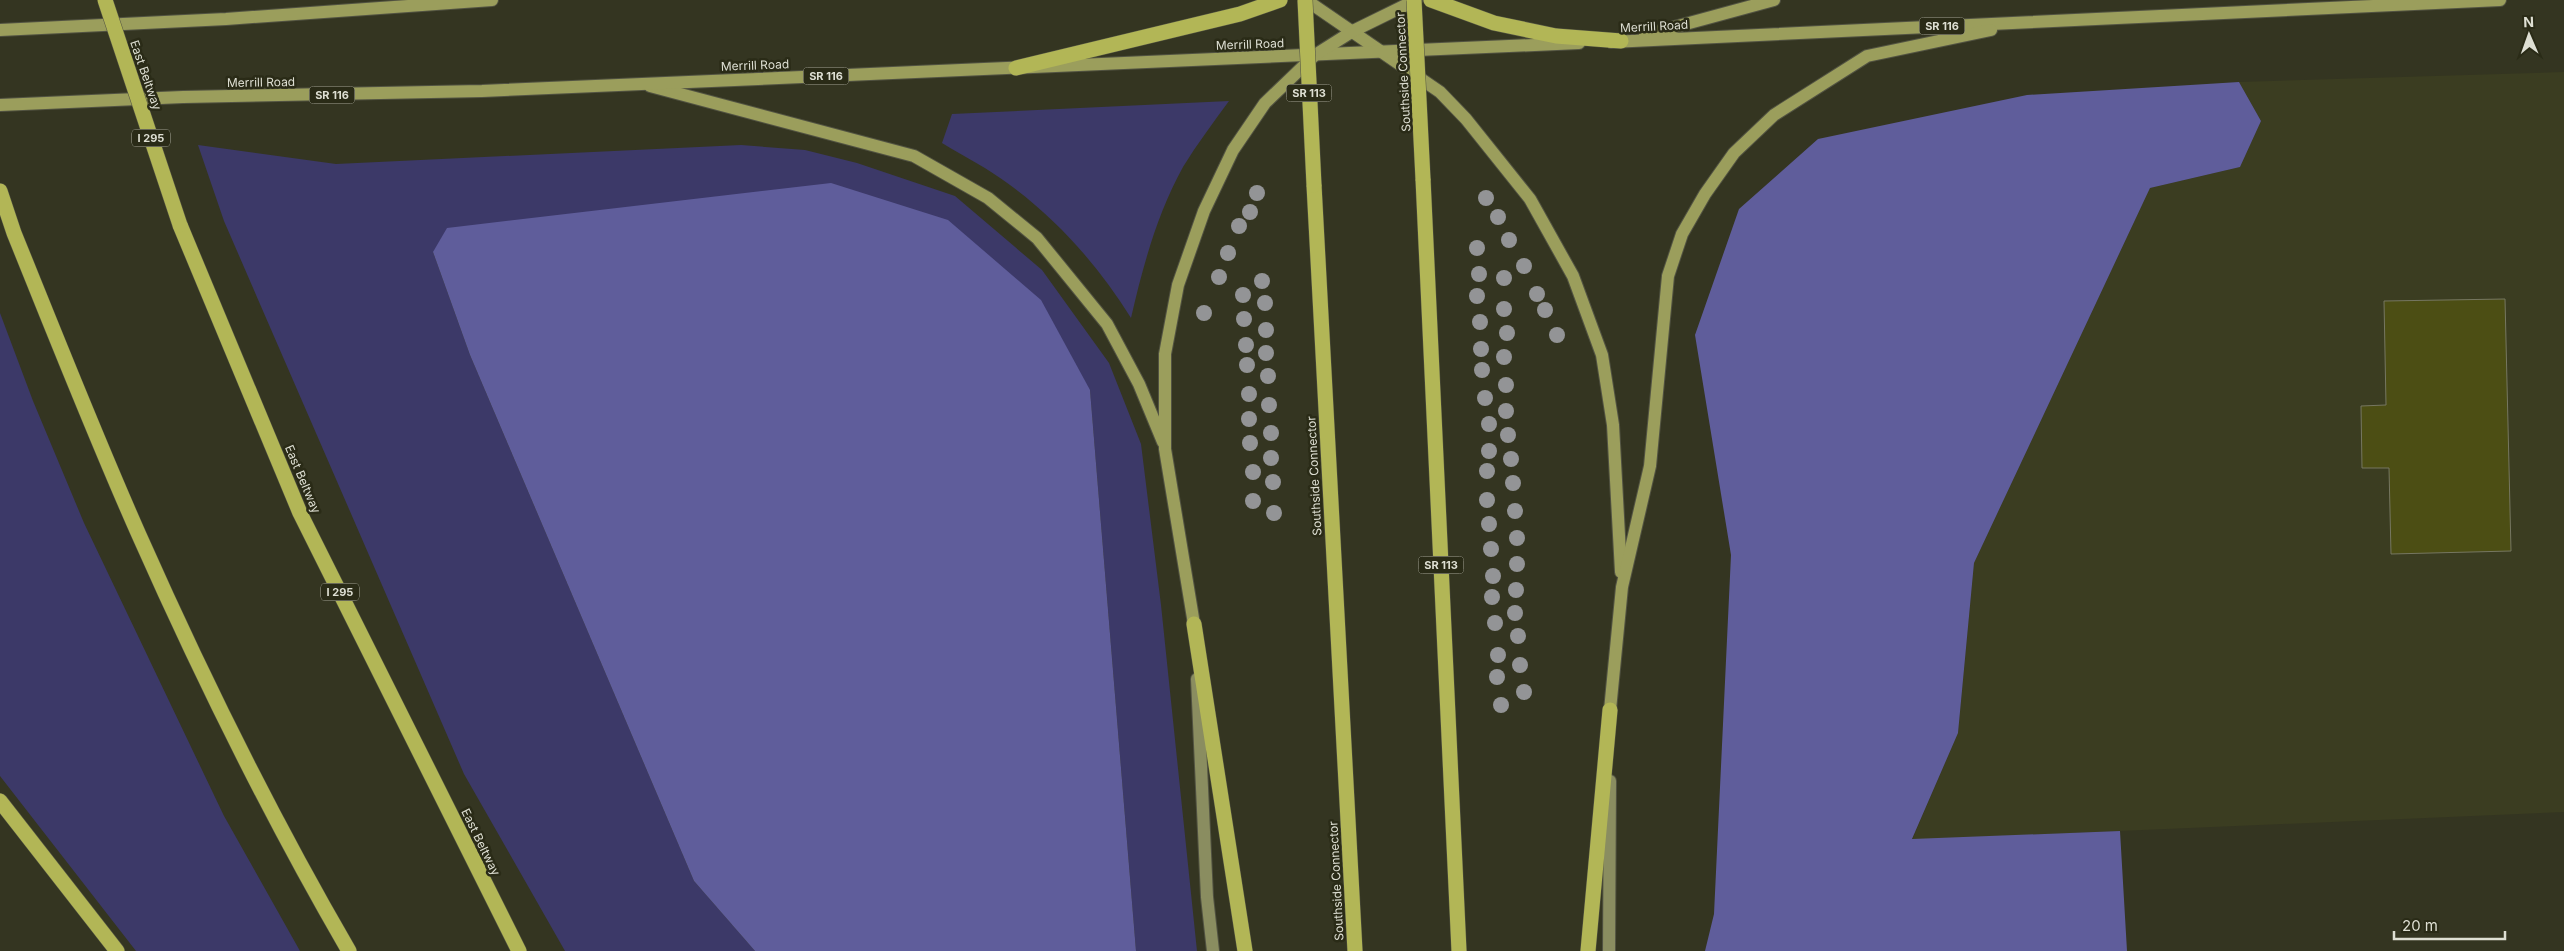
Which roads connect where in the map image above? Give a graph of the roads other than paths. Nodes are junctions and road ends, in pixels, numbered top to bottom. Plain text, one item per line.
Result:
1 (105, 0) edge
2 (492, 0) edge
3 (1280, 0) edge
4 (1305, 0) edge
5 (1415, 0) edge
6 (1431, 0) edge
7 (1774, 0) edge
8 (2500, 0) edge
9 (2030, 22) junction
10 (0, 30) edge
11 (1353, 31) junction
12 (1621, 41) junction
13 (1383, 52) junction
14 (1315, 55) junction
15 (1016, 68) junction
16 (636, 82) junction
17 (0, 105) edge
18 (0, 191) edge
19 (1166, 448) junction
20 (1622, 587) junction
21 (1194, 624) junction
22 (1610, 710) junction
23 (0, 801) edge
24 (117, 951) edge
25 (349, 951) edge
26 (518, 951) edge
27 (1213, 951) edge
28 (1245, 951) edge
29 (1355, 951) edge
30 (1460, 951) edge
31 (1588, 951) edge
32 (1608, 951) edge

1 - 26 highway, East Beltway / I 295, bridge
2 - 10 main road
3 - 15 highway
4 - 11 main road
4 - 29 highway, Southside Connector / SR 113, bridge
5 - 11 main road
5 - 30 highway, Southside Connector / SR 113, bridge
6 - 12 highway
7 - 12 main road
8 - 9 main road, Merrill Road / SR 116
9 - 12 main road, Merrill Road / SR 116
9 - 20 main road
11 - 13 main road
11 - 14 main road
12 - 13 main road, Merrill Road / SR 116
13 - 14 main road, Merrill Road / SR 116
13 - 20 main road
14 - 15 main road, Merrill Road / SR 116
14 - 19 main road
15 - 16 main road, Merrill Road / SR 116
16 - 17 main road, Merrill Road / SR 116
16 - 19 main road
18 - 25 highway
19 - 21 main road
20 - 22 main road
21 - 27 street
21 - 28 highway
22 - 31 highway
22 - 32 street
23 - 24 highway

